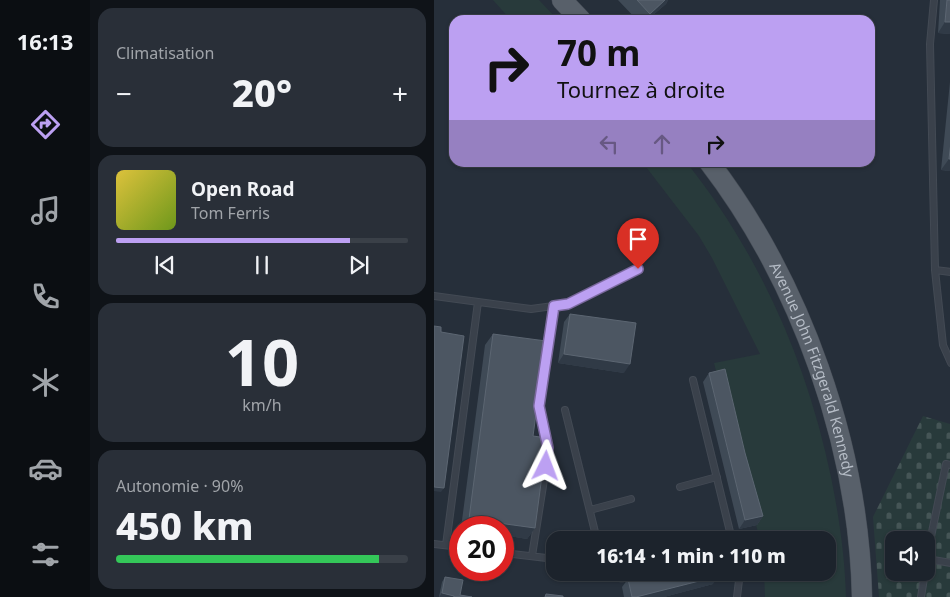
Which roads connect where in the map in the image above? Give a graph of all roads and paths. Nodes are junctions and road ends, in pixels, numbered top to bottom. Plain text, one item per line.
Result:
1 (562, 0) edge
2 (934, 0) edge
3 (576, 15) edge
4 (711, 167) edge
5 (638, 269) dead end
6 (935, 270) junction
7 (950, 272) edge
8 (434, 296) edge
9 (478, 302) junction
10 (554, 306) junction
11 (950, 363) edge
12 (693, 380) dead end
13 (566, 410) dead end
14 (950, 465) edge
15 (717, 477) junction
16 (680, 487) dead end
17 (631, 499) dead end
18 (590, 510) junction
19 (596, 531) edge
20 (730, 531) edge
21 (933, 531) edge
22 (434, 544) edge
23 (446, 545) junction
24 (449, 545) edge
25 (514, 554) edge
26 (532, 556) junction
27 (546, 558) edge
28 (935, 561) edge
29 (950, 563) edge
30 (739, 581) edge
31 (924, 581) edge
32 (737, 597) edge
33 (862, 597) edge
34 (921, 597) edge

1 - 3 main road
2 - 6 lane
4 - 33 main road, Avenue John Fitzgerald Kennedy
5 - 10 lane
6 - 7 lane
6 - 11 lane
8 - 9 lane
9 - 10 lane
9 - 23 lane
10 - 26 lane
12 - 15 lane
13 - 18 lane
14 - 21 lane
15 - 16 lane
15 - 20 lane
17 - 18 lane
18 - 19 lane
22 - 23 lane
23 - 24 lane
25 - 26 lane
26 - 27 lane
28 - 29 lane
30 - 32 lane
31 - 34 lane

